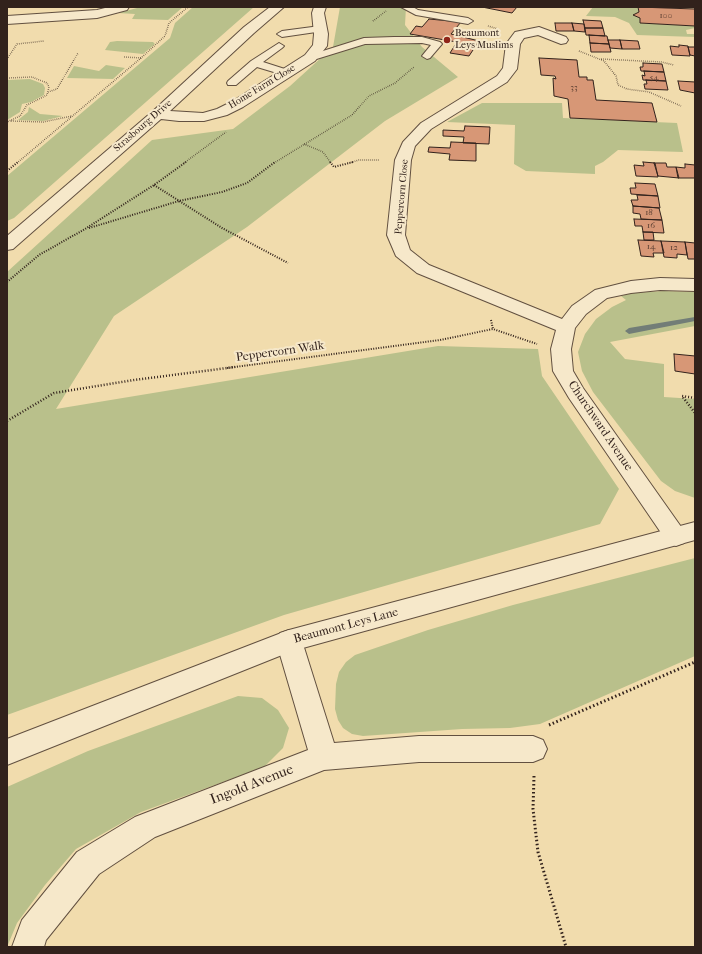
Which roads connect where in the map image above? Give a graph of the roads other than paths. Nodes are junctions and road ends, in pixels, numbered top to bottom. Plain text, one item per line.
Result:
1 (123, 7) edge
2 (278, 7) edge
3 (320, 7) edge
4 (406, 7) edge
5 (7, 20) edge
6 (468, 21) road end
7 (320, 29) junction
8 (282, 34) dead end
9 (561, 40) road end
10 (279, 46) dead end
11 (427, 56) road end
12 (310, 58) junction
13 (255, 63) junction
14 (287, 73) junction
15 (232, 83) dead end
16 (158, 114) junction
17 (8, 242) edge
18 (695, 285) edge
19 (566, 327) junction
20 (685, 534) edge
21 (289, 641) junction
22 (533, 749) road end
23 (7, 752) edge
24 (324, 757) junction
25 (28, 947) edge

1 - 5 street
2 - 16 street, Strasbourg Drive
3 - 7 street, Home Farm Close
4 - 6 lane
7 - 8 lane
7 - 12 street, Home Farm Close
9 - 19 street, Peppercorn Close
10 - 13 lane
11 - 12 lane
12 - 14 street, Home Farm Close
13 - 14 lane
13 - 15 lane
14 - 16 street, Home Farm Close
16 - 17 street, Strasbourg Drive
18 - 19 street, Churchward Avenue
19 - 20 street, Churchward Avenue
20 - 21 street, Beaumont Leys Lane
21 - 23 street, Beaumont Leys Lane
21 - 24 street
22 - 24 street, Ingold Avenue
24 - 25 street, Ingold Avenue

